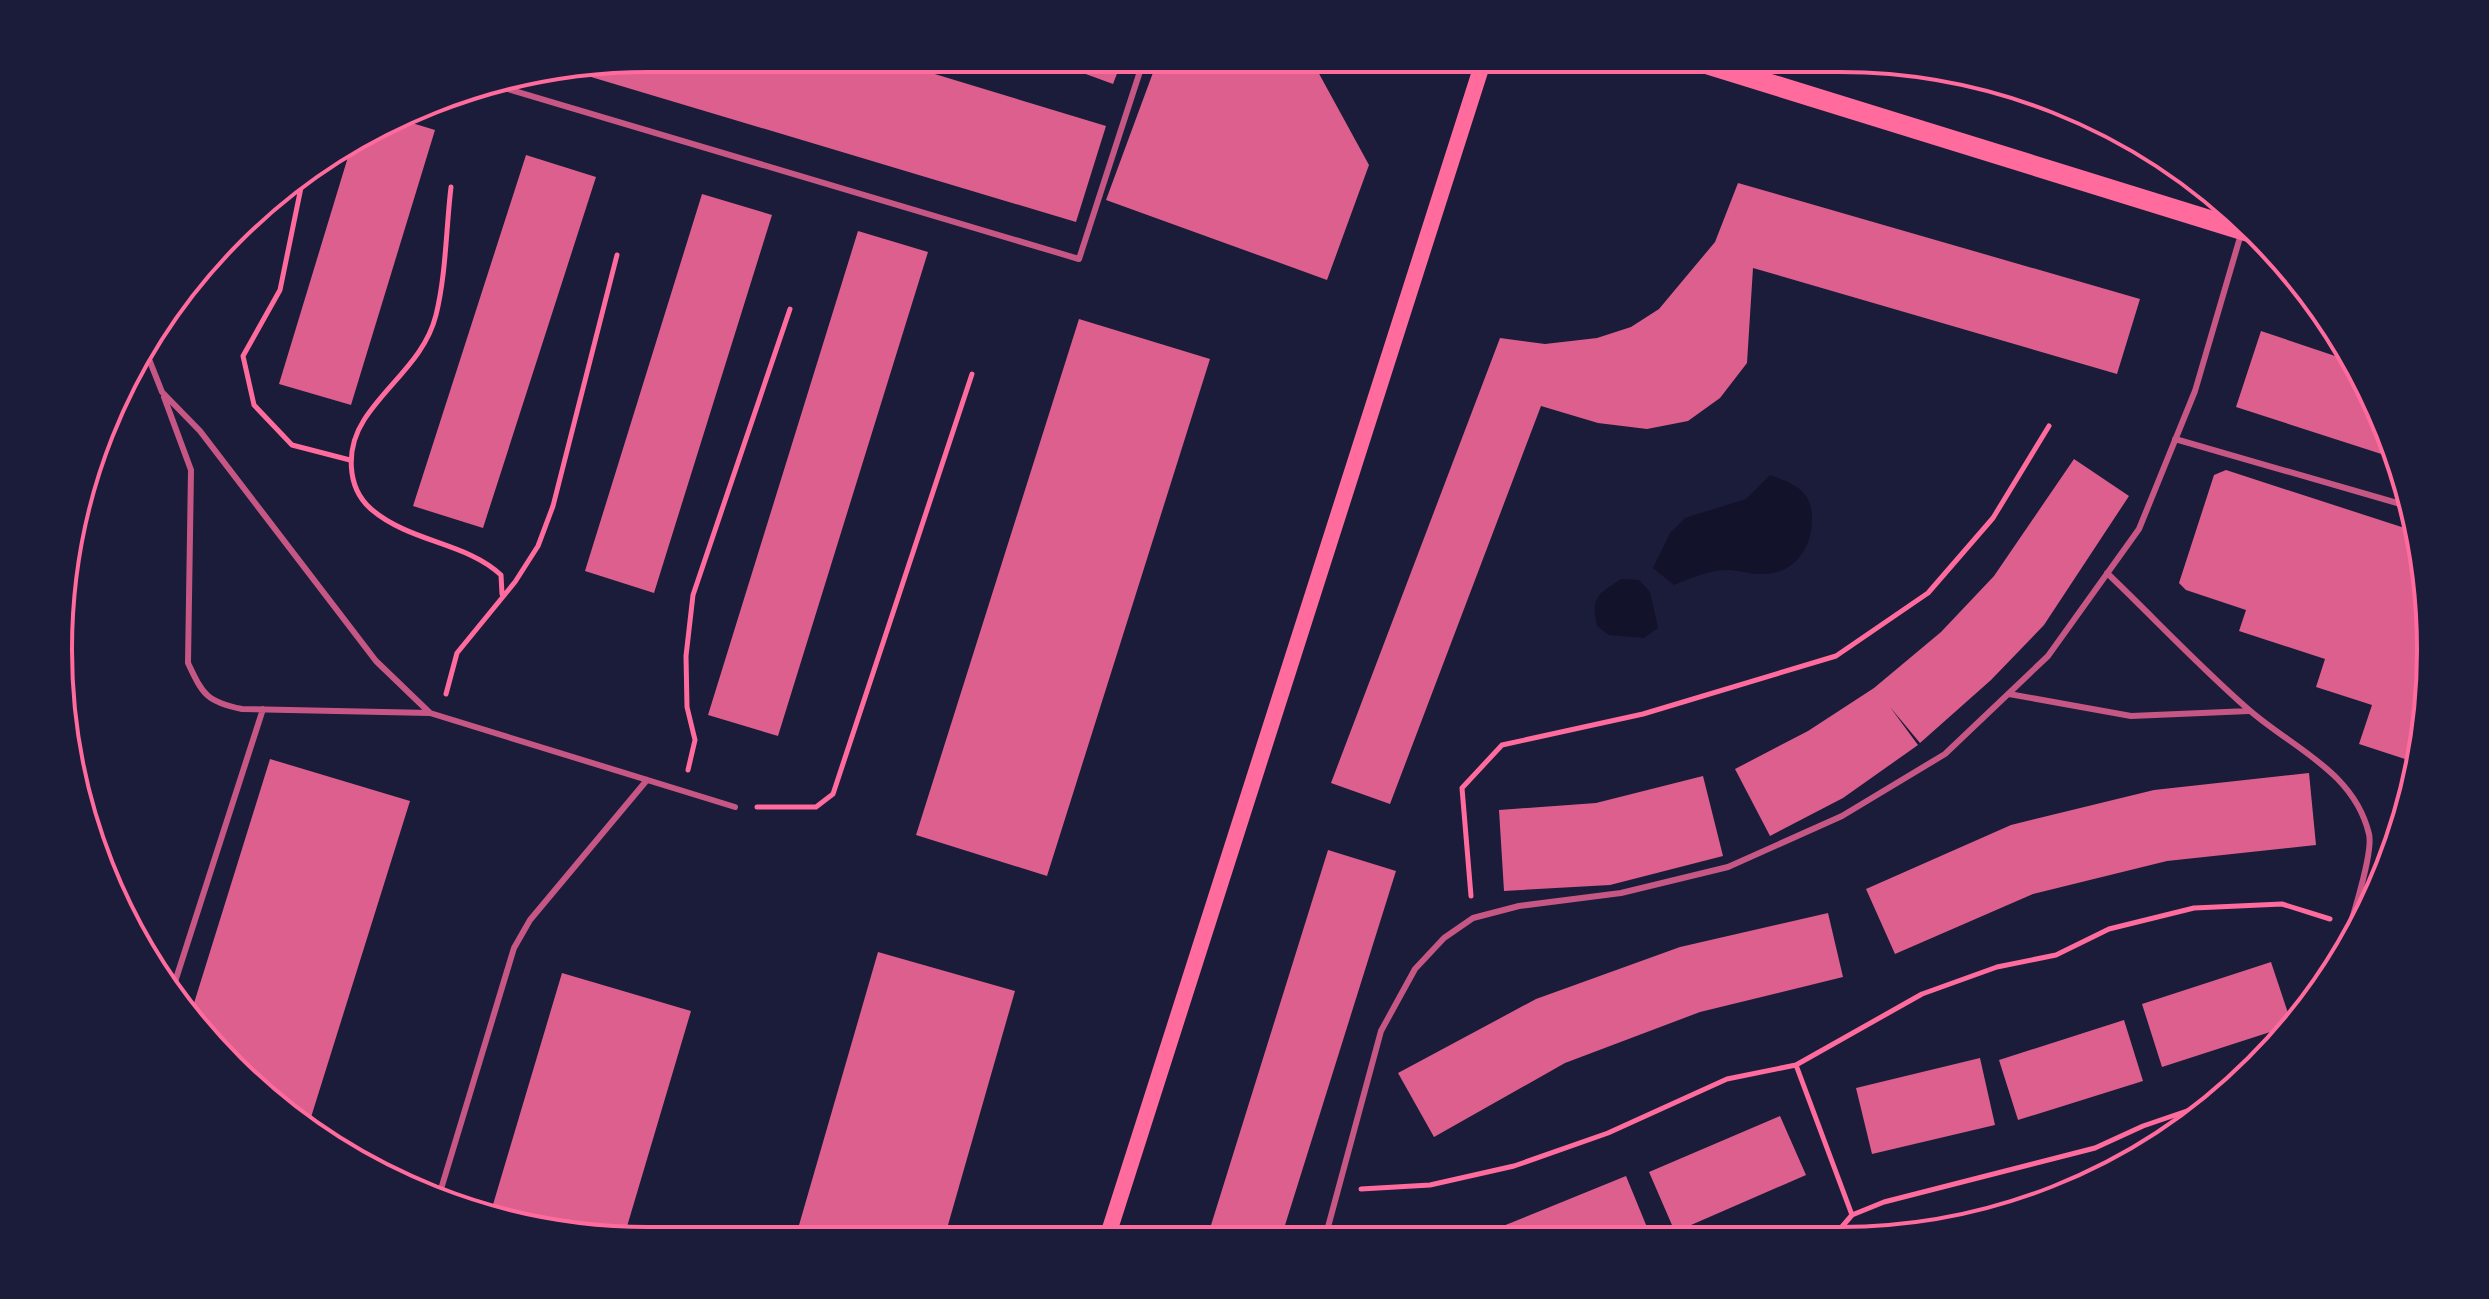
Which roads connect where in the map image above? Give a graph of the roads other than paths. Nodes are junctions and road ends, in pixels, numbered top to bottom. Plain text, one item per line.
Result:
1 (1140, 72) edge
2 (1480, 72) edge
3 (1732, 72) edge
4 (510, 90) edge
5 (2234, 228) edge
6 (2247, 240) edge
7 (149, 360) edge
8 (162, 392) junction
9 (2175, 439) junction
10 (2398, 503) edge
11 (2107, 573) junction
12 (2009, 694) junction
13 (263, 709) junction
14 (2249, 711) junction
15 (430, 713) junction
16 (647, 780) junction
17 (735, 807) road end
18 (2354, 911) edge
19 (176, 980) edge
20 (441, 1188) edge
21 (1111, 1227) edge
22 (1328, 1227) edge

1 - 4 lane
2 - 21 main road
3 - 5 main road
6 - 9 lane
7 - 8 lane
8 - 13 lane
8 - 15 lane
9 - 10 lane
9 - 11 lane
11 - 12 lane
11 - 14 lane
12 - 14 lane
12 - 22 lane
13 - 15 lane
13 - 19 lane
14 - 18 lane
15 - 16 lane
16 - 17 lane
16 - 20 lane

